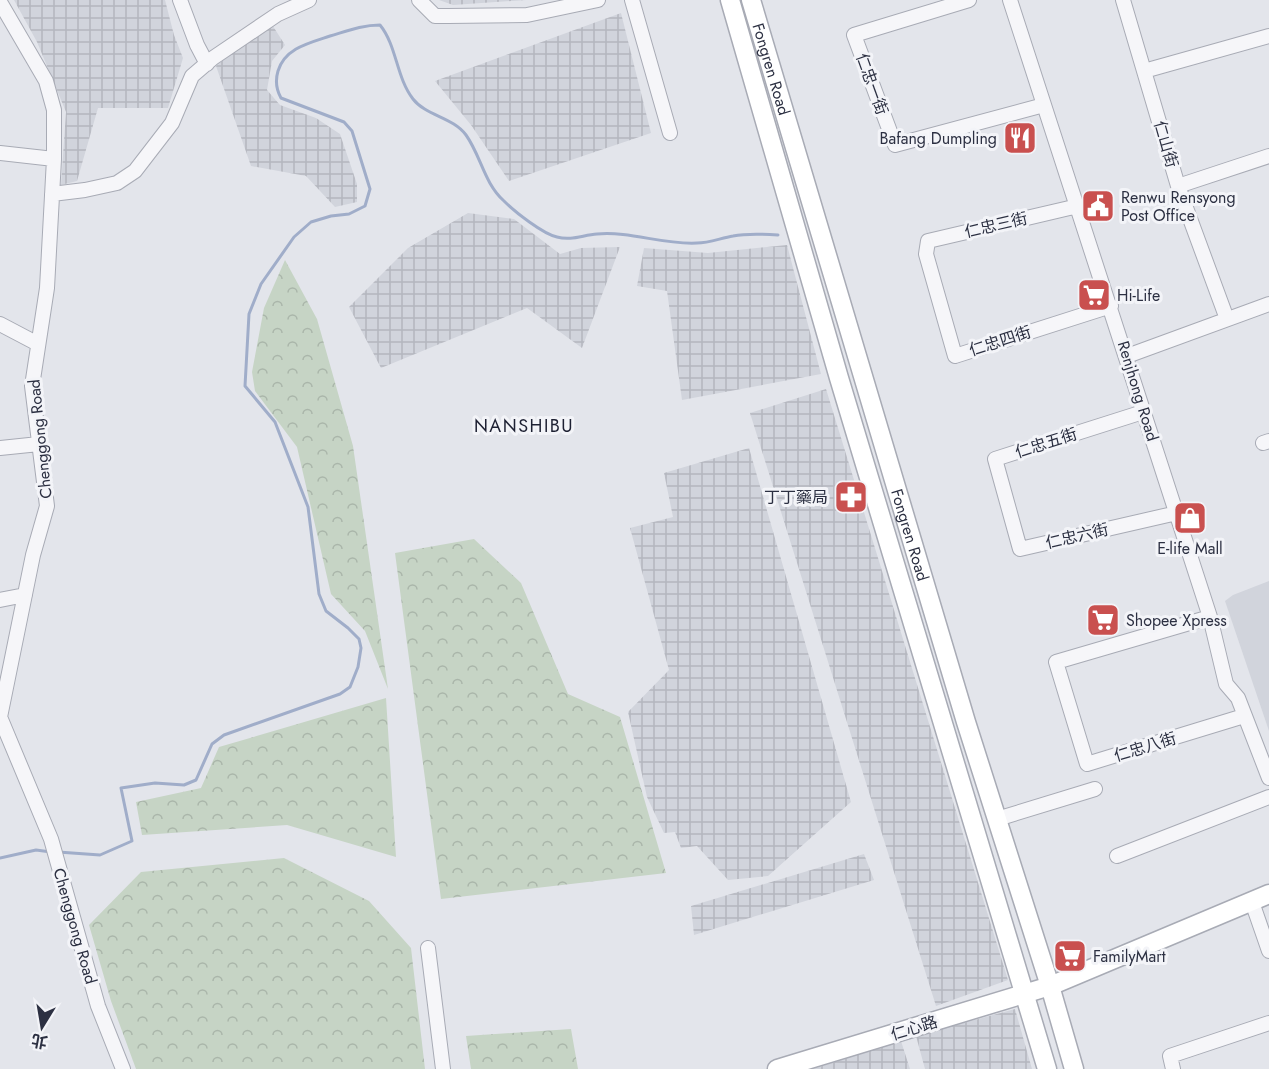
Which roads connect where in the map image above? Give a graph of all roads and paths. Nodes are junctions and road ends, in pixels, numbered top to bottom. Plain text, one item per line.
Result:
1 (180, 0) edge
2 (309, 0) edge
3 (419, 0) edge
4 (598, 0) edge
5 (632, 0) edge
6 (730, 0) edge
7 (751, 0) edge
8 (969, 0) edge
9 (1010, 0) edge
10 (1123, 0) edge
11 (0, 2) edge
12 (1269, 36) edge
13 (207, 64) junction
14 (1144, 71) junction
15 (1044, 105) junction
16 (670, 133) dead end
17 (0, 153) edge
18 (1269, 156) edge
19 (54, 159) junction
20 (1178, 186) junction
21 (52, 194) junction
22 (1078, 206) junction
23 (926, 254) joint
24 (1269, 304) edge
25 (1111, 306) junction
26 (1227, 319) junction
27 (0, 324) edge
28 (38, 344) junction
29 (1127, 356) junction
30 (1143, 412) junction
31 (39, 444) junction
32 (0, 448) edge
33 (1009, 507) joint
34 (1177, 513) junction
35 (25, 595) junction
36 (0, 600) edge
37 (1210, 617) junction
38 (1244, 716) junction
39 (0, 717) edge
40 (1269, 778) edge
41 (1095, 789) dead end
42 (1269, 797) edge
43 (997, 819) junction
44 (1117, 856) dead end
45 (1269, 894) edge
46 (1252, 902) junction
47 (428, 948) dead end
48 (1269, 951) edge
49 (1050, 986) junction
50 (1026, 995) junction
51 (1269, 1023) edge
52 (782, 1068) edge
53 (123, 1069) edge
54 (443, 1069) edge
55 (1047, 1069) edge
56 (1074, 1069) edge
57 (1173, 1069) edge

1 - 13 street
2 - 13 street
3 - 4 street
5 - 16 street
6 - 50 main road, Fongren Road
7 - 43 main road, Fongren Road
8 - 15 street, 仁忠一街
9 - 15 street, Renjhong Road
10 - 14 street, 仁山街
11 - 19 street, Chenggong Road
12 - 14 street
13 - 21 street
14 - 20 street, 仁山街
15 - 22 street, Renjhong Road
17 - 19 street
18 - 20 street
19 - 21 street, Chenggong Road
20 - 26 street, 仁山街
21 - 28 street, Chenggong Road
22 - 23 street, 仁忠三街
22 - 25 street, Renjhong Road
23 - 25 street, 仁忠四街
24 - 26 street
25 - 29 street, Renjhong Road
26 - 29 street
27 - 28 street
28 - 31 street, Chenggong Road
29 - 30 street, Renjhong Road
30 - 33 street, 仁忠五街
30 - 34 street, Renjhong Road
31 - 32 street
31 - 35 street, Chenggong Road
33 - 34 street, 仁忠六街
34 - 37 street, Renjhong Road
35 - 36 street
35 - 39 street, Chenggong Road
37 - 38 street, Renjhong Road
37 - 38 street, 仁忠八街
38 - 40 street, Renjhong Road
39 - 53 street, Chenggong Road
41 - 43 street
42 - 44 street
43 - 49 main road, Fongren Road
45 - 46 main road, 仁心路
46 - 48 street
46 - 49 main road, 仁心路
47 - 54 street
49 - 50 main road, 仁心路
49 - 56 main road, Fongren Road
50 - 52 main road, 仁心路
50 - 55 main road, Fongren Road
51 - 57 street

